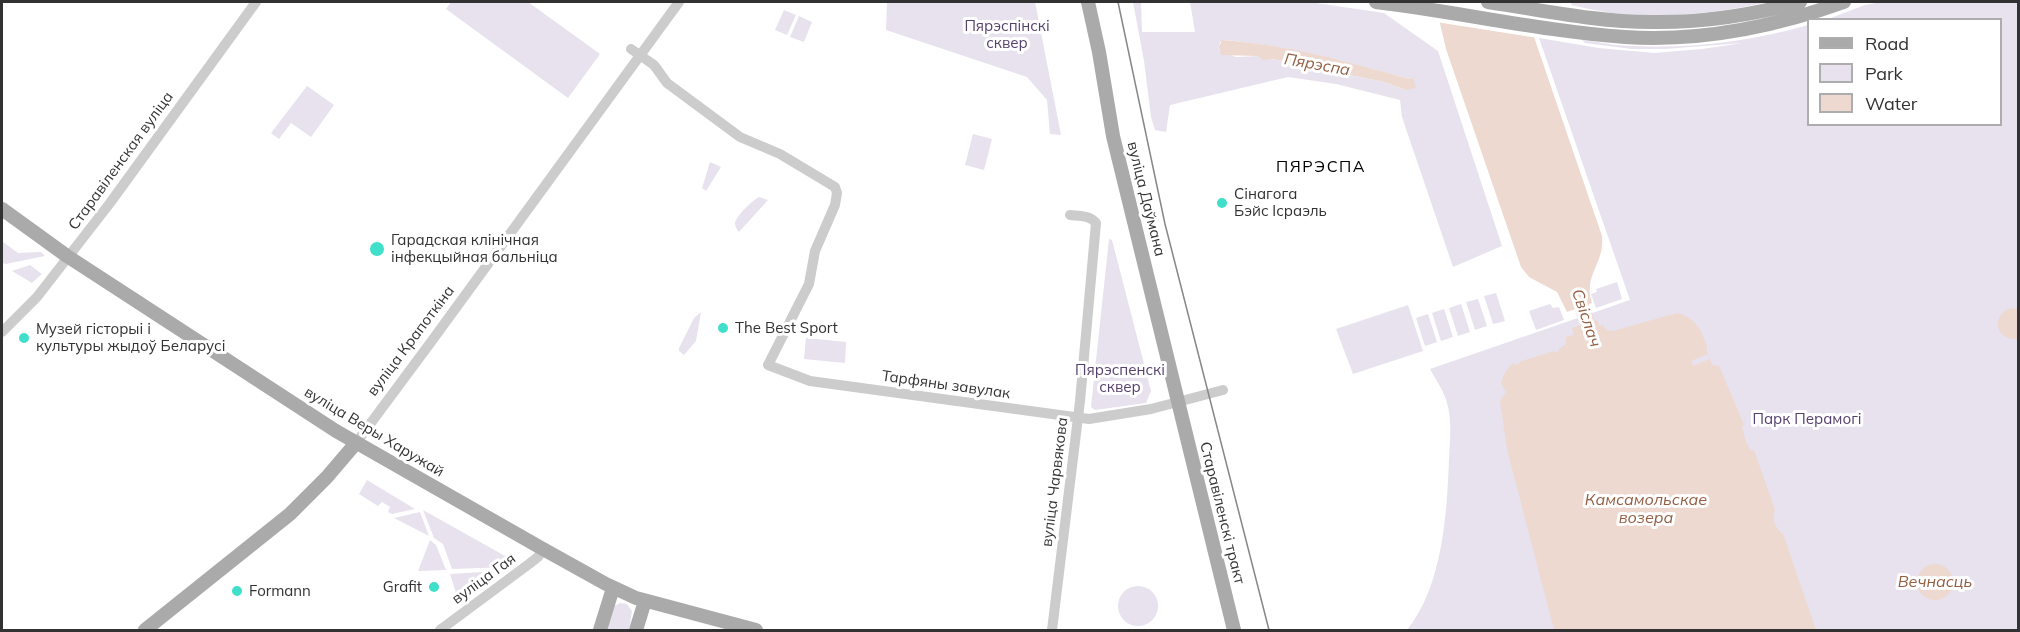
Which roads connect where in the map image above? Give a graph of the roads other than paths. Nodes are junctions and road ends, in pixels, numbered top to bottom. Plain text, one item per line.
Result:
1 (256, 2) edge
2 (679, 2) edge
3 (1088, 2) edge
4 (1376, 2) edge
5 (1488, 2) edge
6 (1800, 2) edge
7 (1844, 2) edge
8 (635, 52) junction
9 (2, 209) edge
10 (1070, 215) dead end
11 (67, 256) junction
12 (2, 332) edge
13 (1222, 390) dead end
14 (1178, 402) junction
15 (1077, 418) junction
16 (356, 443) junction
17 (543, 549) junction
18 (614, 588) junction
19 (645, 601) junction
20 (146, 630) edge
21 (440, 630) edge
22 (600, 630) edge
23 (636, 630) edge
24 (756, 630) edge
25 (1052, 630) edge
26 (1234, 630) edge

1 - 11 street, Старавіленская вуліца
2 - 8 street, вуліца Крапоткіна
3 - 14 main road, вуліца Даўмана
4 - 7 main road
5 - 6 main road
8 - 15 street, Тарфяны завулак
8 - 16 street, вуліца Крапоткіна
9 - 11 main road, вуліца Веры Харужай
10 - 15 street, вуліца Чарвякова
11 - 12 street, Старавіленская вуліца
11 - 16 main road, вуліца Веры Харужай
13 - 14 street, Тарфяны завулак
14 - 15 street, Тарфяны завулак
14 - 26 main road, Старавіленскі тракт
15 - 25 street, вуліца Чарвякова
16 - 17 main road, вуліца Веры Харужай
16 - 20 main road, вуліца Крапоткіна
17 - 18 main road, вуліца Веры Харужай
17 - 21 street, вуліца Гая
18 - 19 main road, вуліца Веры Харужай
18 - 22 main road
19 - 23 main road
19 - 24 main road, вуліца Веры Харужай

